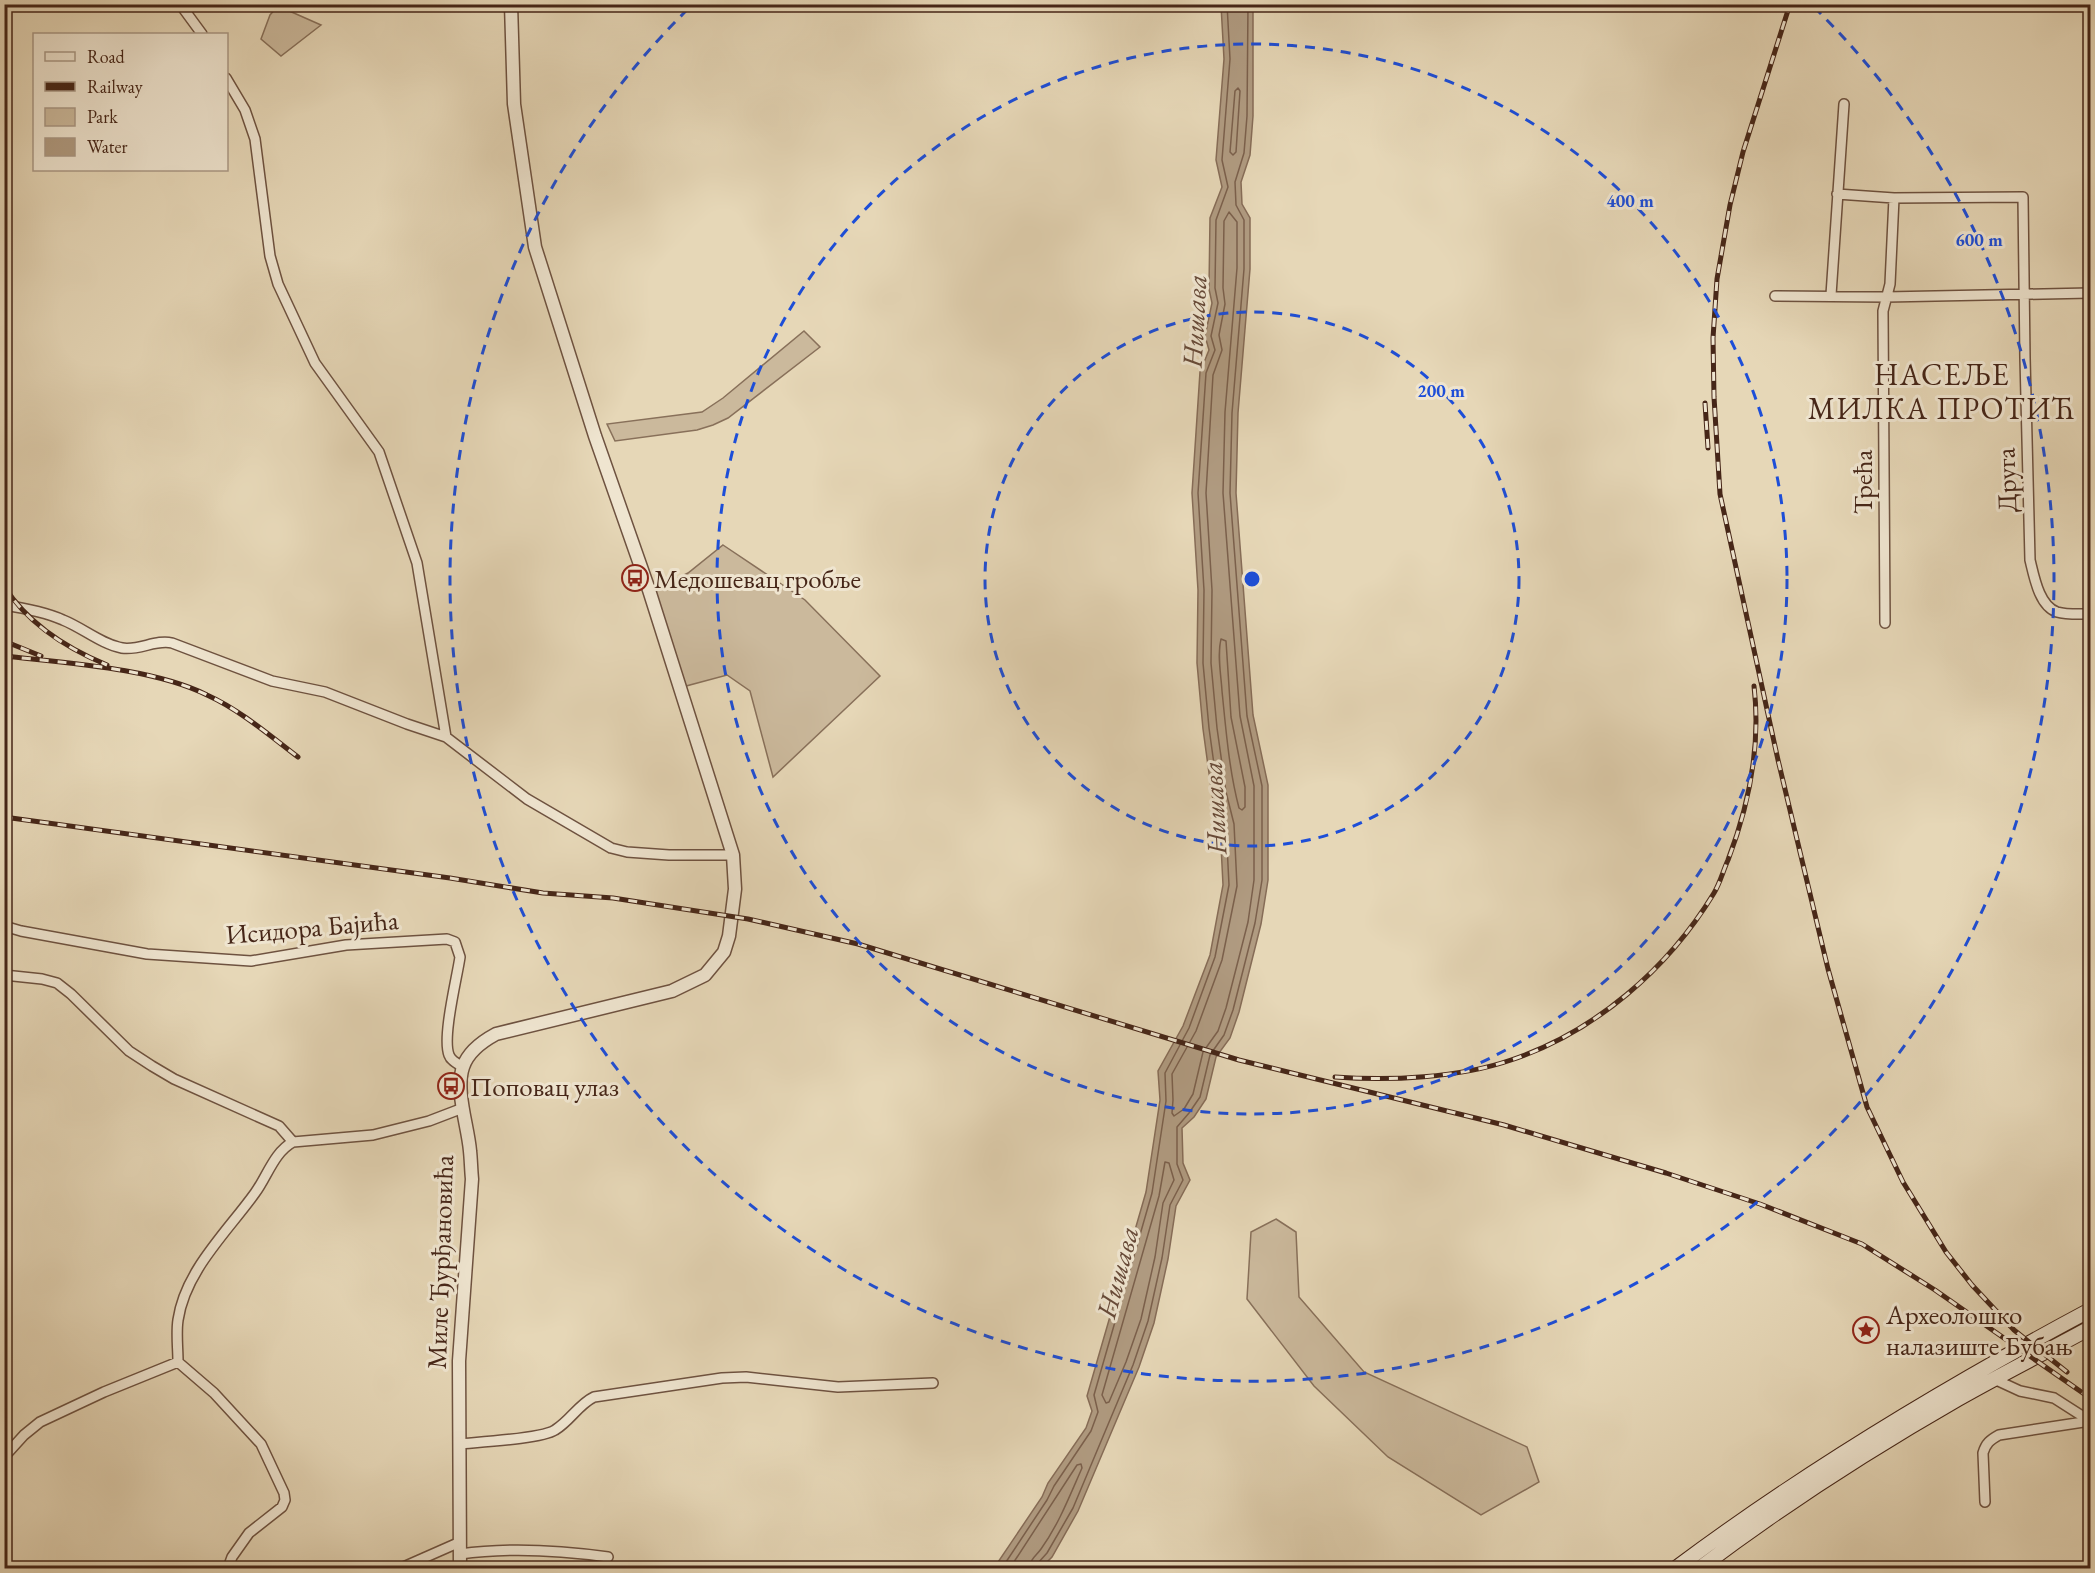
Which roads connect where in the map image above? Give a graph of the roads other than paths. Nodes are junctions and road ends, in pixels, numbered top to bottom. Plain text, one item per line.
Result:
1 (180, 4) edge
2 (511, 4) edge
3 (201, 33) edge
4 (228, 81) edge
5 (1844, 104) dead end
6 (1837, 194) junction
7 (1894, 198) junction
8 (2091, 293) edge
9 (2024, 294) junction
10 (1775, 296) dead end
11 (1831, 296) junction
12 (1886, 297) junction
13 (4, 605) edge
14 (2091, 614) edge
15 (1885, 623) dead end
16 (446, 737) junction
17 (733, 855) junction
18 (4, 926) edge
19 (4, 975) edge
20 (463, 1067) junction
21 (463, 1108) junction
22 (293, 1142) junction
23 (2091, 1310) edge
24 (2091, 1328) edge
25 (178, 1362) junction
26 (1994, 1379) junction
27 (933, 1383) dead end
28 (2090, 1421) edge
29 (459, 1444) junction
30 (4, 1457) edge
31 (1985, 1502) dead end
32 (460, 1548) junction
33 (608, 1557) dead end
34 (228, 1569) edge
35 (401, 1569) edge
36 (460, 1569) edge
37 (1676, 1569) edge
38 (1700, 1569) edge

1 - 3 street
2 - 17 street
4 - 16 street
5 - 6 street
6 - 7 street
6 - 11 street
7 - 9 street, Друга
7 - 12 street, Трећа
8 - 9 street
9 - 12 street
9 - 14 street, Друга
10 - 11 street
11 - 12 street
12 - 15 street, Трећа
13 - 16 street
16 - 17 street
17 - 20 street
18 - 20 street, Исидора Бајића
19 - 22 street
20 - 21 street, Миле Ђурђановића
21 - 22 street
21 - 29 street, Миле Ђурђановића
22 - 25 street
23 - 37 main road
24 - 26 main road
25 - 30 street
25 - 34 street
26 - 28 street
26 - 38 main road
27 - 29 street
28 - 31 street
29 - 32 street, Миле Ђурђановића
32 - 33 street
32 - 35 street
32 - 36 street, Миле Ђурђановића

